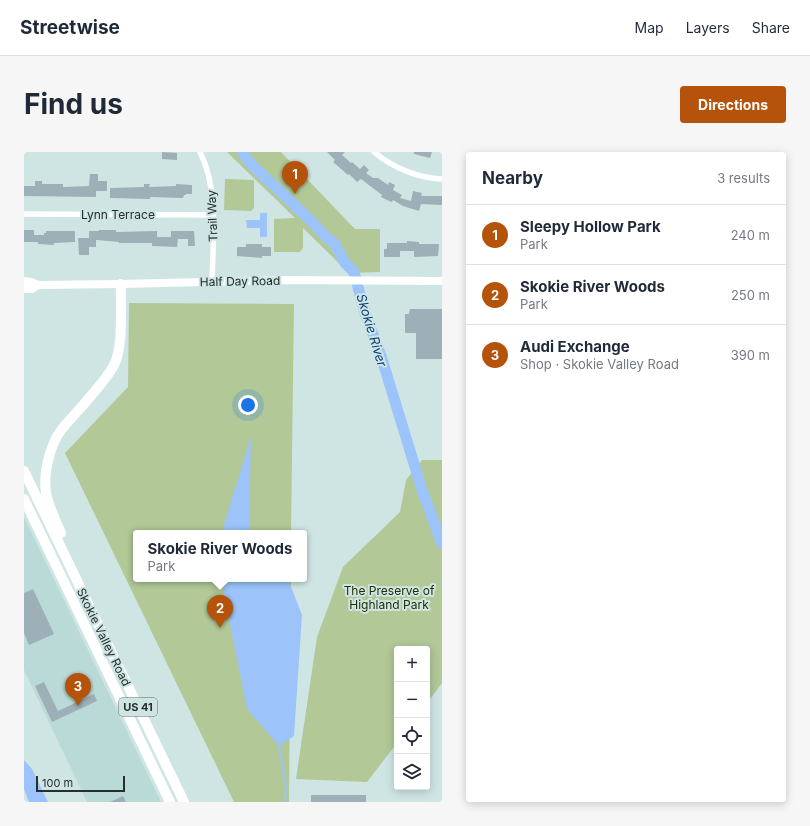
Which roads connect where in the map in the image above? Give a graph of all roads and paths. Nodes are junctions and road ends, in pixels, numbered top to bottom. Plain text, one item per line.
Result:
1 (200, 152) edge
2 (374, 152) edge
3 (442, 179) edge
4 (24, 214) edge
5 (213, 215) junction
6 (24, 281) edge
7 (212, 281) junction
8 (442, 281) edge
9 (121, 284) junction
10 (38, 285) junction
11 (24, 289) edge
12 (24, 471) edge
13 (24, 498) edge
14 (91, 611) junction
15 (170, 802) edge
16 (184, 802) edge

1 - 5 street, Trail Way
2 - 3 street
4 - 5 street, Lynn Terrace
5 - 7 street, Trail Way
6 - 10 main road, Half Day Road
7 - 8 main road, Half Day Road
7 - 9 main road, Half Day Road
9 - 10 main road, Half Day Road
9 - 14 highway
10 - 11 main road, Half Day Road
12 - 14 highway, Skokie Valley Road / US 41
13 - 15 highway, Skokie Valley Road / US 41
14 - 16 highway, Skokie Valley Road / US 41

